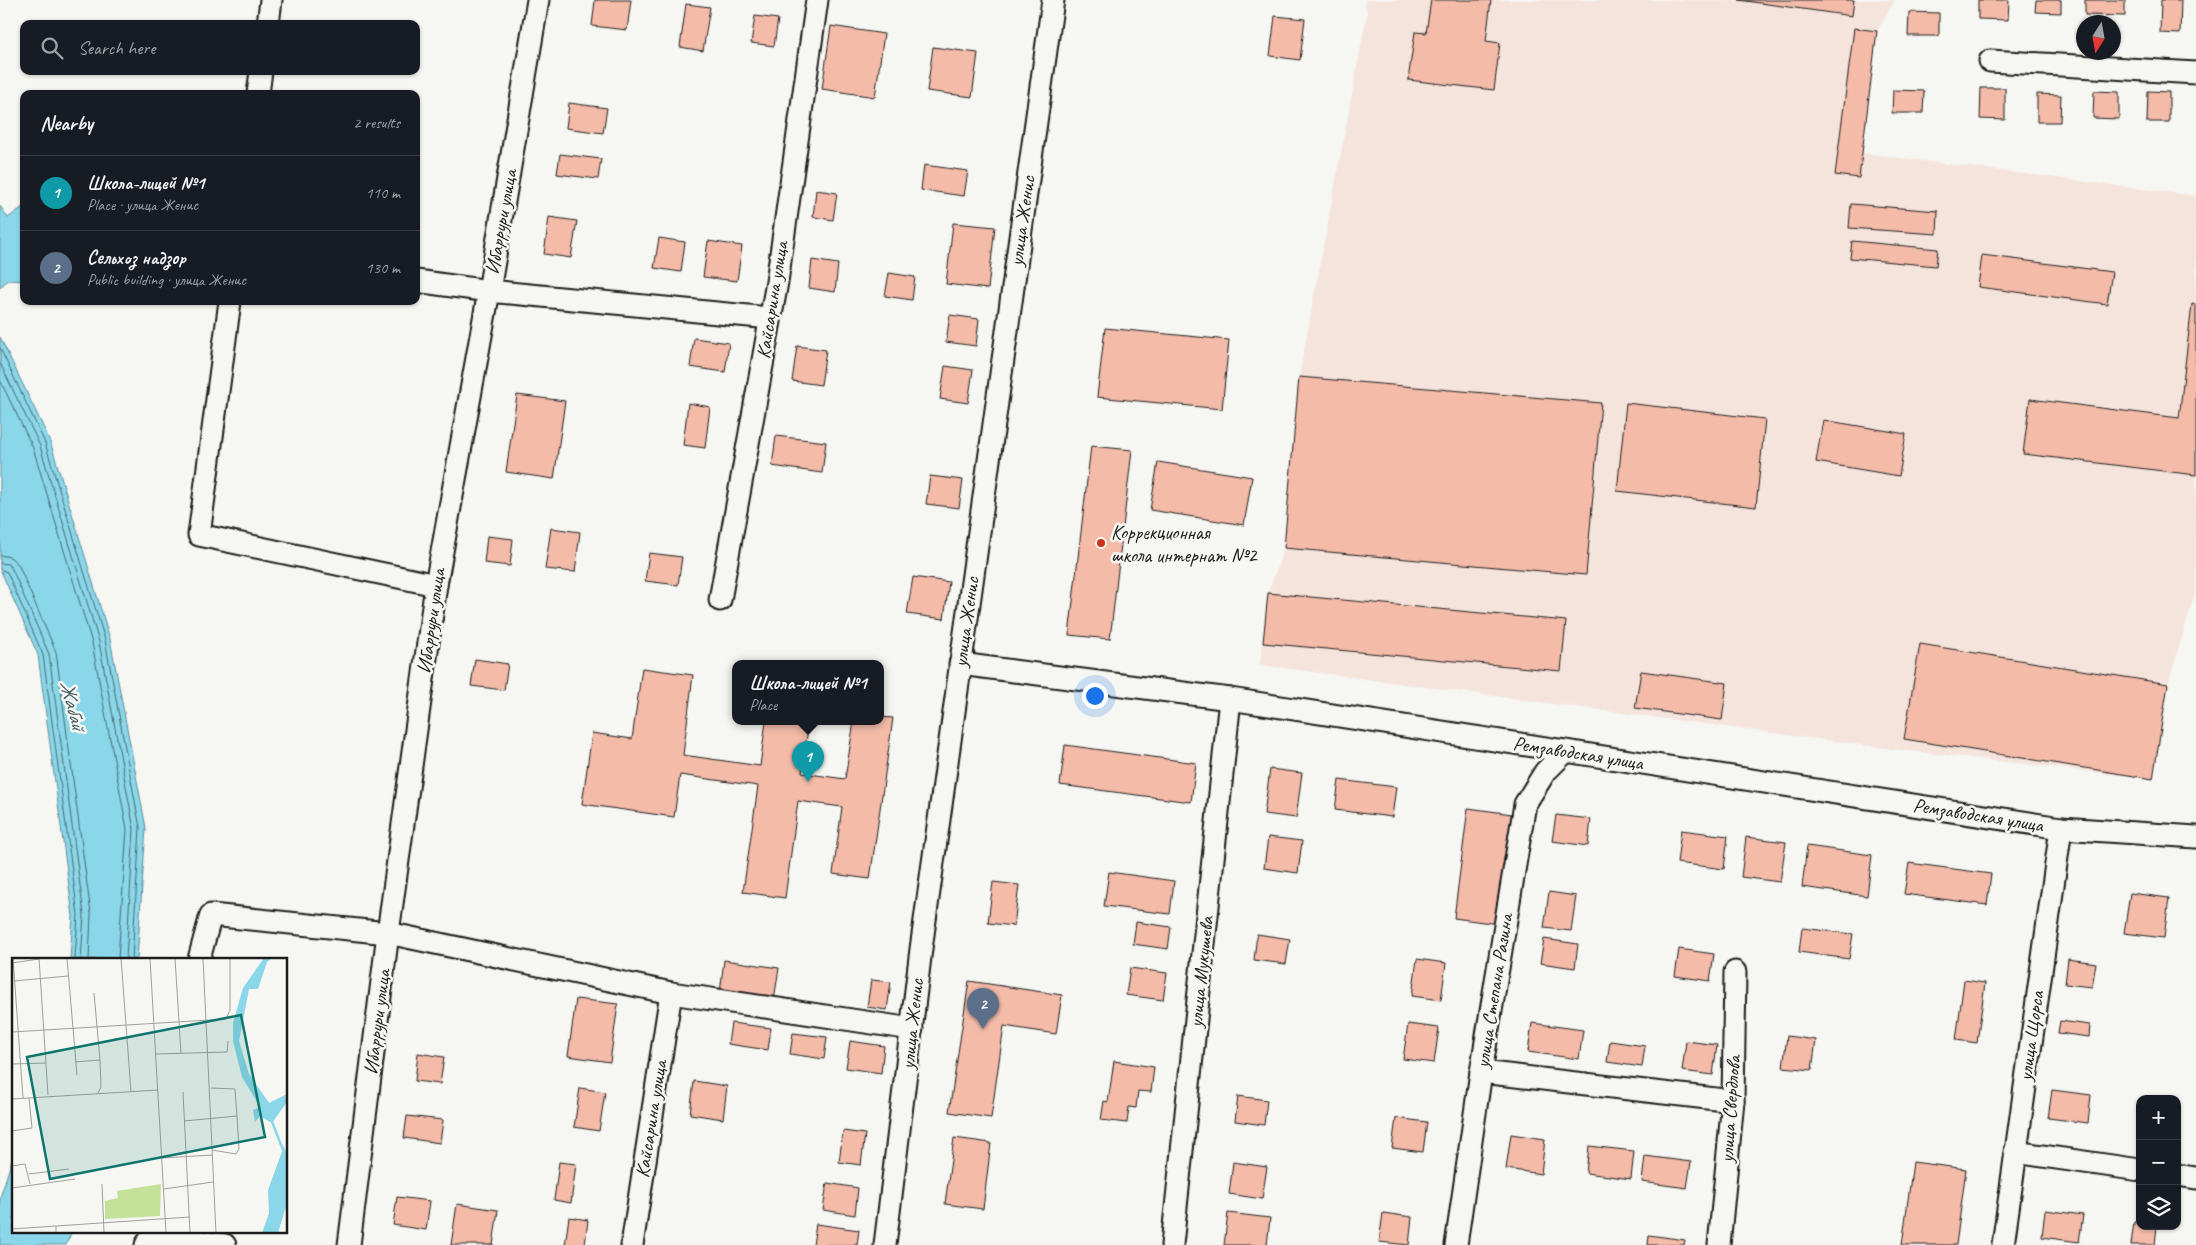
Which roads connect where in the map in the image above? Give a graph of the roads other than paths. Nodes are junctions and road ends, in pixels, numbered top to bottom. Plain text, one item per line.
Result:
1 (271, 0) edge
2 (538, 0) edge
3 (817, 0) edge
4 (1053, 0) edge
5 (268, 20) edge
6 (1990, 61) dead end
7 (2196, 73) edge
8 (260, 75) edge
9 (259, 90) edge
10 (420, 281) edge
11 (489, 290) junction
12 (229, 305) edge
13 (770, 318) junction
14 (436, 585) junction
15 (720, 600) dead end
16 (960, 664) junction
17 (1230, 699) junction
18 (1566, 751) junction
19 (2061, 828) junction
20 (2196, 837) edge
21 (388, 933) junction
22 (199, 958) edge
23 (1735, 972) dead end
24 (670, 993) junction
25 (912, 1029) junction
26 (1481, 1072) junction
27 (1733, 1101) junction
28 (2015, 1152) junction
29 (2136, 1169) edge
30 (2181, 1176) edge
31 (2196, 1178) edge
32 (150, 1240) edge
33 (225, 1245) edge
34 (349, 1245) edge
35 (632, 1245) edge
36 (885, 1245) edge
37 (1172, 1245) edge
38 (1456, 1245) edge
39 (1719, 1245) edge
40 (2003, 1245) edge

1 - 5 street
2 - 11 street, Ибаррури улица
3 - 13 street, Кайсарина улица
4 - 16 street, улица Женис
6 - 7 street
8 - 9 street
10 - 11 street
11 - 13 street
11 - 14 street, Ибаррури улица
12 - 14 street
13 - 15 street, Кайсарина улица
14 - 21 street, Ибаррури улица
16 - 17 street, Ремзаводская улица
16 - 25 street, улица Женис
17 - 18 street, Ремзаводская улица
17 - 37 street, улица Мукушева
18 - 19 street, Ремзаводская улица
18 - 26 street, улица Степана Разина
19 - 20 street, Ремзаводская улица
19 - 28 street, улица Щорса
21 - 22 street
21 - 24 street
21 - 34 street, Ибаррури улица
23 - 27 street, улица Свердлова
24 - 25 street
24 - 35 street, Кайсарина улица
25 - 36 street, улица Женис
26 - 27 street
26 - 38 street, улица Степана Разина
27 - 39 street, улица Свердлова
28 - 29 street
28 - 40 street, улица Щорса
30 - 31 street
32 - 33 street

